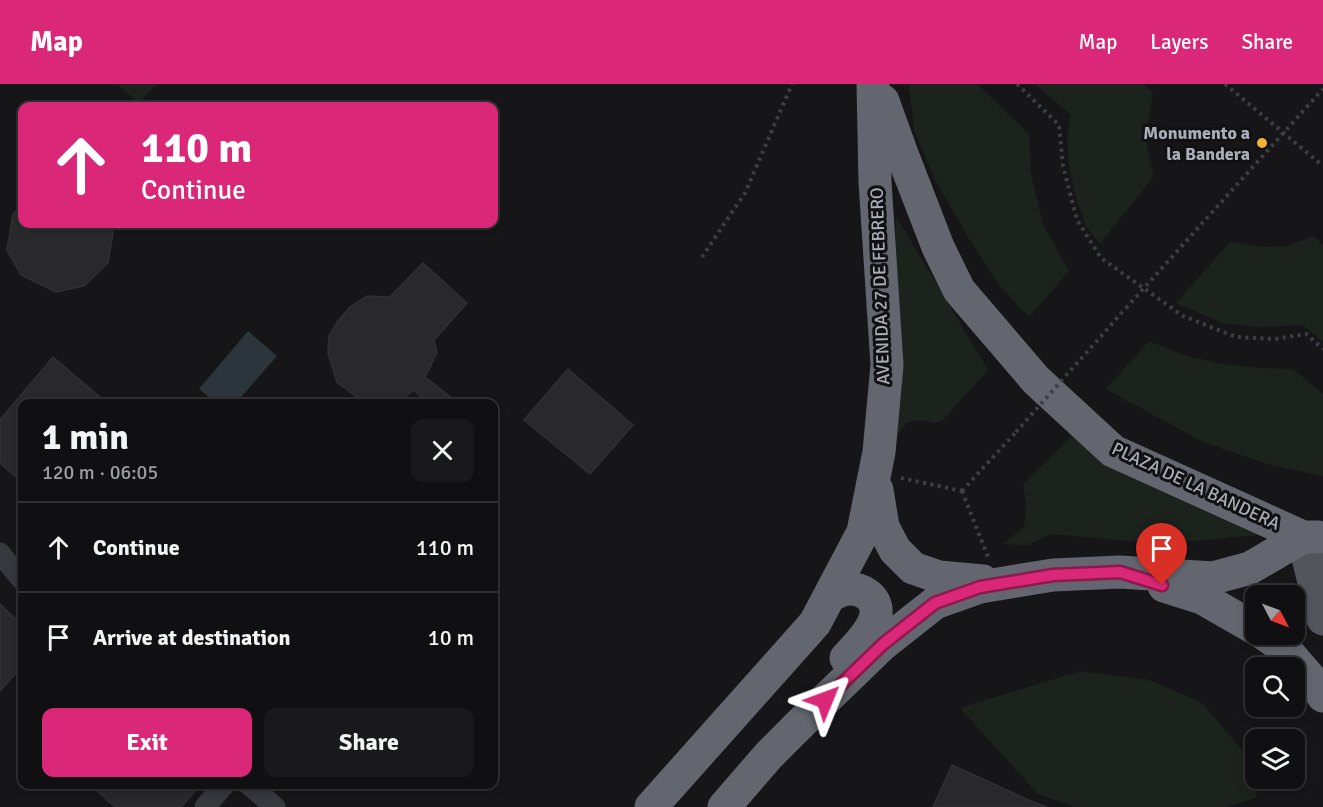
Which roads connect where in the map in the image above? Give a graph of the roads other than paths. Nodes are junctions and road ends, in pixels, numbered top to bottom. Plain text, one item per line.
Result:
1 (875, 84) edge
2 (875, 473) junction
3 (1313, 537) edge
4 (0, 553) edge
5 (1120, 572) junction
6 (13, 573) edge
7 (999, 584) junction
8 (830, 596) junction
9 (1323, 619) edge
10 (1245, 623) edge
11 (1280, 645) edge
12 (1323, 696) edge
13 (797, 727) junction
14 (221, 789) edge
15 (254, 789) edge
16 (205, 807) edge
17 (275, 807) edge
18 (651, 807) edge
19 (724, 807) edge

1 - 2 highway, AVENIDA 27 DE FEBRERO
1 - 3 highway, PLAZA DE LA BANDERA
2 - 7 highway
2 - 8 highway, AVENIDA 27 DE FEBRERO
3 - 5 highway
3 - 9 main road
4 - 6 street
5 - 7 highway
5 - 10 highway
7 - 13 highway
8 - 13 highway
8 - 18 highway, AVENIDA 27 DE FEBRERO
11 - 12 highway
13 - 19 highway
14 - 16 street
15 - 17 street

